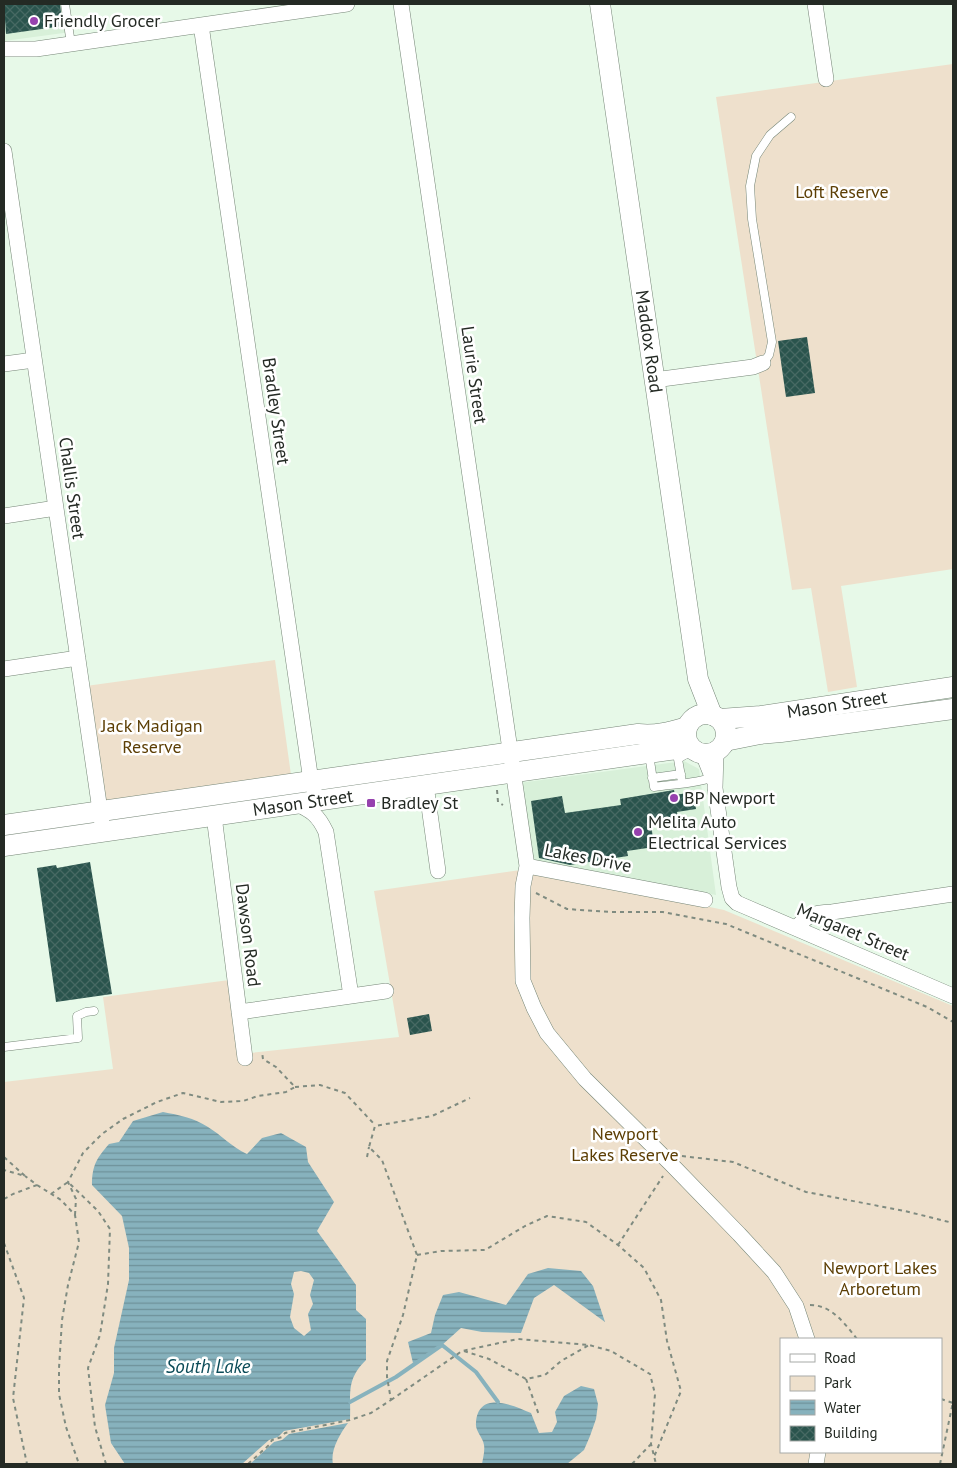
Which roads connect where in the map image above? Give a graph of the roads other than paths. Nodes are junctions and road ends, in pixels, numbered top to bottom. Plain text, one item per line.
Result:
1 (65, 4) edge
2 (347, 4) edge
3 (401, 4) edge
4 (600, 4) edge
5 (815, 4) edge
6 (201, 25) junction
7 (71, 44) junction
8 (4, 49) edge
9 (36, 49) junction
10 (4, 60) edge
11 (826, 80) dead end
12 (791, 117) dead end
13 (4, 151) edge
14 (8, 212) edge
15 (34, 360) junction
16 (763, 363) joint
17 (4, 364) edge
18 (654, 380) junction
19 (56, 508) junction
20 (4, 516) edge
21 (78, 658) junction
22 (4, 668) edge
23 (953, 687) edge
24 (953, 709) edge
25 (703, 719) junction
26 (706, 749) junction
27 (510, 752) junction
28 (648, 753) junction
29 (512, 772) junction
30 (681, 778) junction
31 (311, 781) junction
32 (714, 781) junction
33 (426, 785) junction
34 (318, 800) junction
35 (295, 803) junction
36 (100, 811) junction
37 (214, 816) junction
38 (4, 825) edge
39 (103, 831) junction
40 (4, 846) edge
41 (527, 866) junction
42 (438, 871) dead end
43 (953, 894) edge
44 (705, 900) dead end
45 (832, 912) junction
46 (796, 928) junction
47 (812, 935) junction
48 (386, 991) dead end
49 (351, 996) junction
50 (953, 996) edge
51 (94, 1011) dead end
52 (239, 1012) junction
53 (4, 1047) edge
54 (246, 1058) dead end
55 (807, 1338) edge

1 - 7 lane
2 - 6 street
3 - 27 street, Laurie Street
4 - 18 street, Maddox Road
5 - 11 street
6 - 7 street
6 - 31 street, Bradley Street
7 - 9 street
8 - 9 street
9 - 10 street
12 - 16 lane
13 - 14 street, Challis Street
14 - 15 street, Challis Street
15 - 17 street
15 - 19 street, Challis Street
16 - 18 street
18 - 25 street, Maddox Road
19 - 20 street
19 - 21 street, Challis Street
21 - 22 street
21 - 36 street, Challis Street
23 - 25 street, Mason Street
24 - 26 street, Mason Street
25 - 26 street
25 - 26 street
25 - 27 street, Mason Street
26 - 28 street, Mason Street
26 - 30 lane
26 - 32 street
27 - 29 street, Laurie Street
27 - 31 street, Mason Street
28 - 29 street, Mason Street
28 - 30 lane
29 - 33 street, Mason Street
29 - 41 street, Lakes Drive
30 - 32 lane
31 - 34 street, Bradley Street
31 - 36 street, Mason Street
32 - 46 street, Margaret Street
33 - 34 street, Mason Street
33 - 42 street
34 - 35 street, Mason Street
35 - 37 street, Mason Street
35 - 49 street
36 - 38 street, Mason Street
36 - 39 street, Challis Street
37 - 39 street, Mason Street
37 - 52 street, Dawson Road
39 - 40 street, Mason Street
41 - 44 street, Lakes Drive
41 - 55 street
43 - 45 street
45 - 46 street
45 - 47 street
46 - 47 street, Margaret Street
47 - 50 street, Margaret Street
48 - 49 street
49 - 52 street
51 - 53 lane
52 - 54 street, Dawson Road

